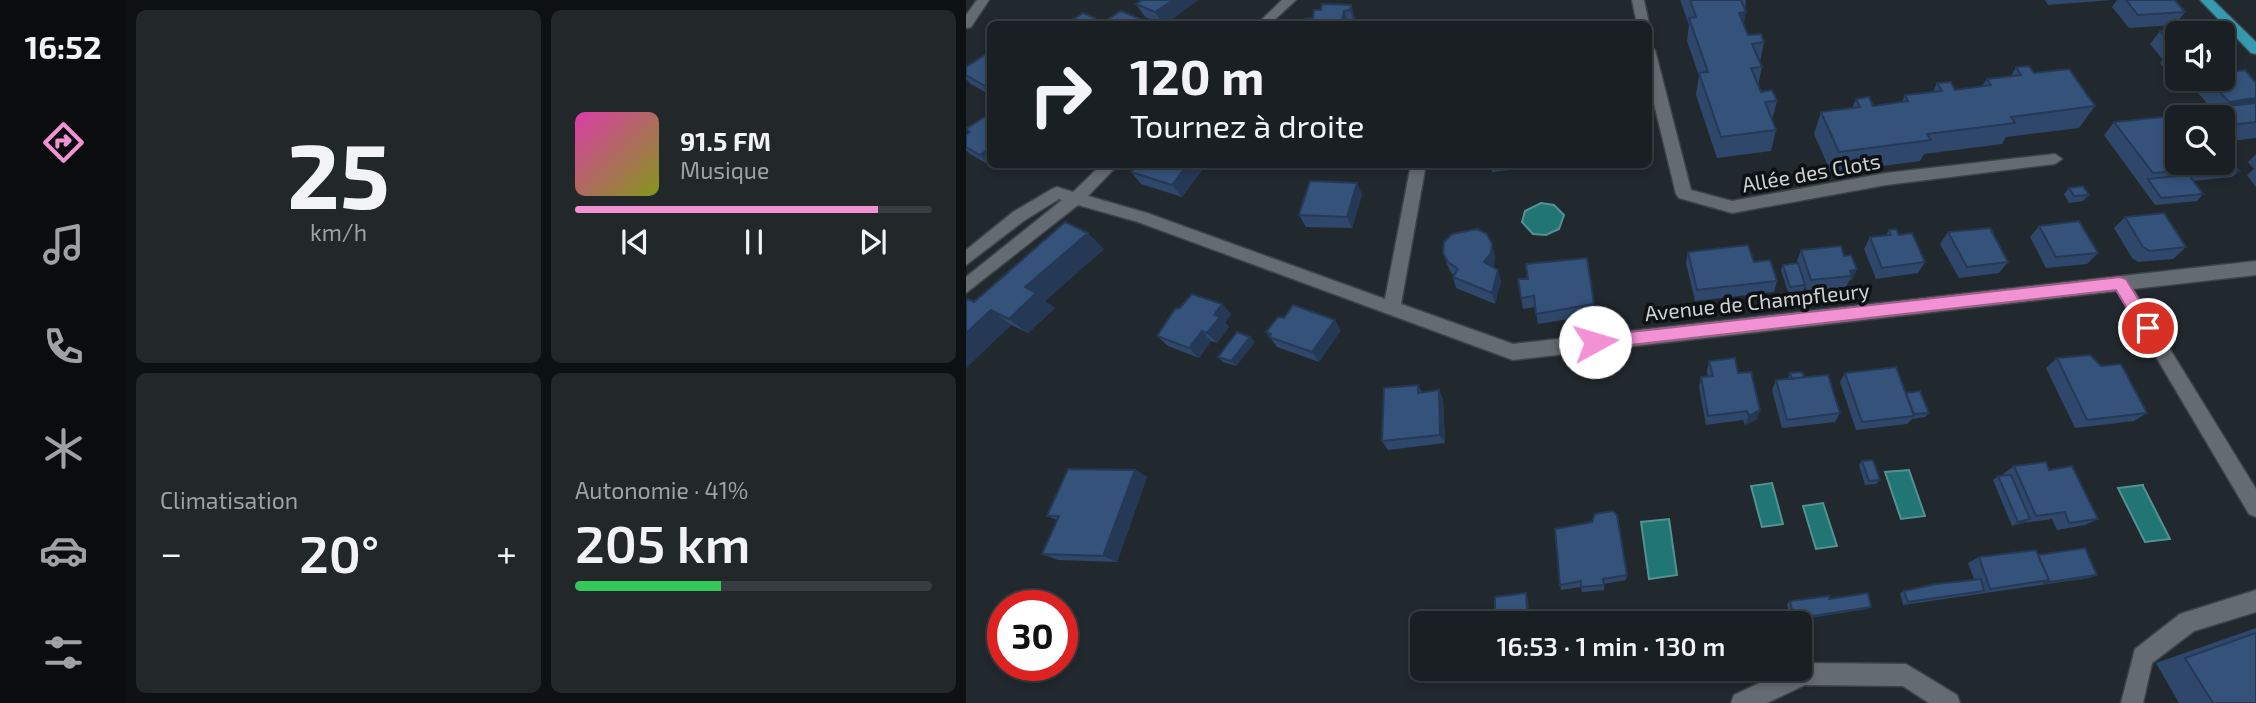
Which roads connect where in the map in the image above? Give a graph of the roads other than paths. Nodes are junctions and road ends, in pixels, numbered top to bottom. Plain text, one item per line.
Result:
1 (983, 0) edge
2 (1290, 0) edge
3 (1638, 0) edge
4 (2206, 0) edge
5 (1266, 21) edge
6 (1642, 21) edge
7 (966, 24) edge
8 (2256, 50) edge
9 (1652, 89) edge
10 (2055, 159) dead end
11 (1108, 168) edge
12 (1418, 168) edge
13 (1077, 197) junction
14 (966, 259) edge
15 (2256, 268) edge
16 (2120, 283) junction
17 (966, 286) edge
18 (1392, 307) junction
19 (2256, 507) edge
20 (2256, 601) edge
21 (1742, 703) edge
22 (1949, 703) edge
23 (2132, 703) edge

1 - 7 street
2 - 5 street
3 - 6 street
4 - 8 main road
9 - 10 street, Allée des Clots
11 - 13 street
12 - 18 street
13 - 14 street
13 - 17 street
13 - 18 street, Avenue de Champfleury
15 - 16 street, Avenue de Champfleury
16 - 18 street, Avenue de Champfleury
16 - 19 street
20 - 23 street
21 - 22 street

